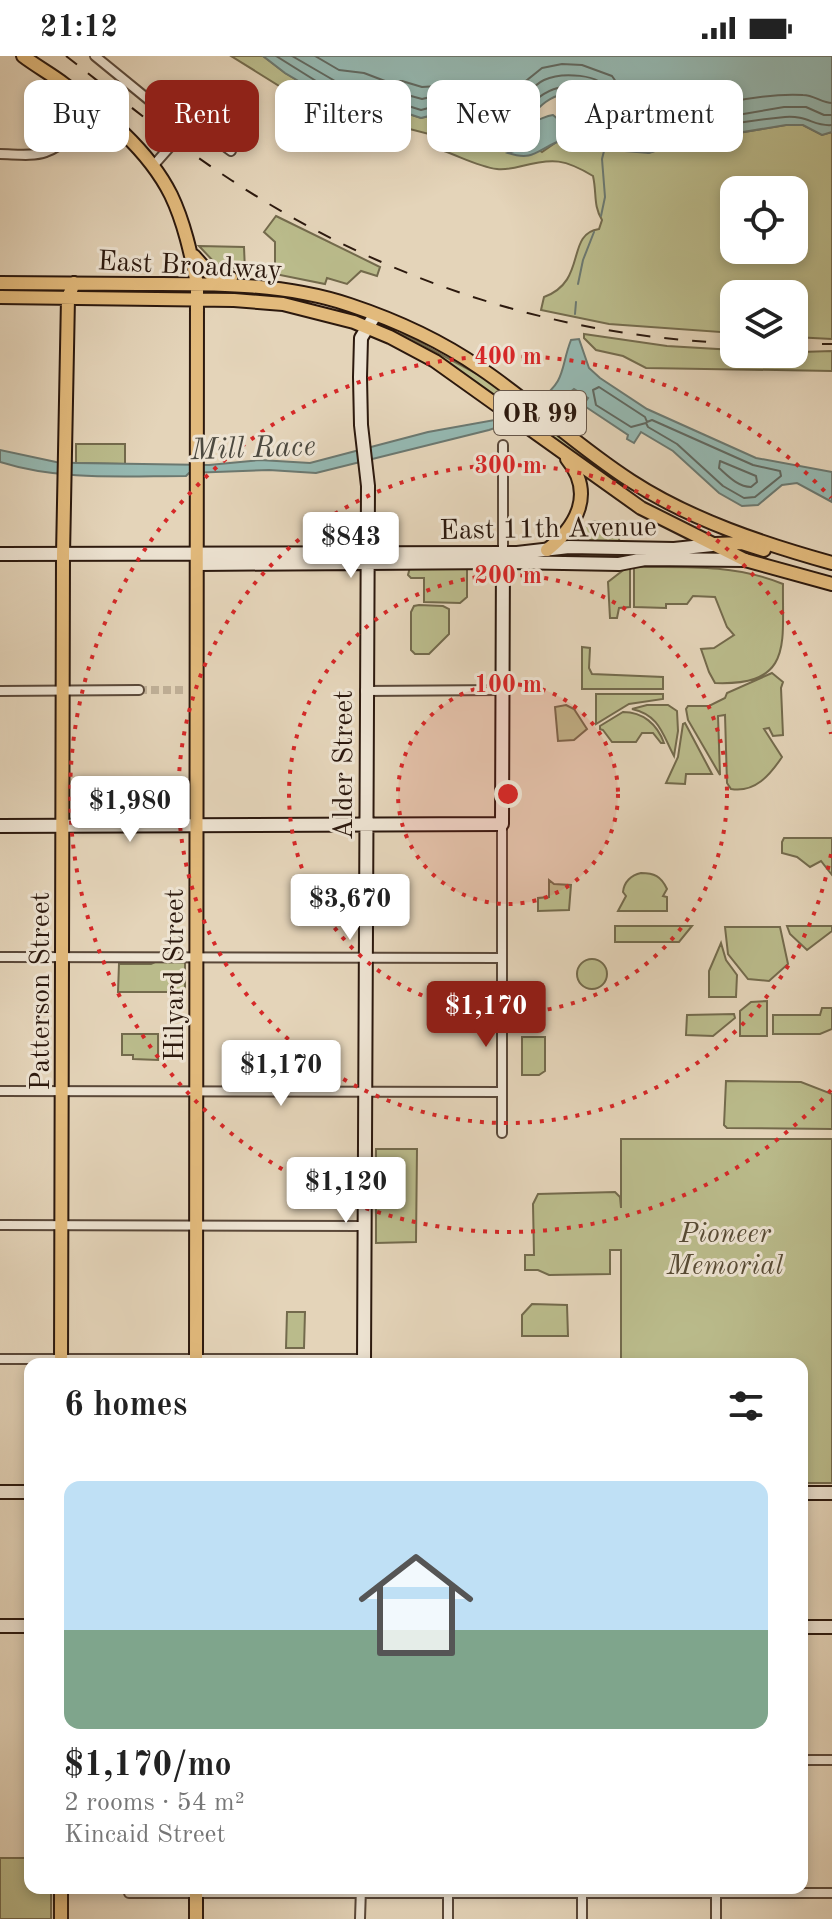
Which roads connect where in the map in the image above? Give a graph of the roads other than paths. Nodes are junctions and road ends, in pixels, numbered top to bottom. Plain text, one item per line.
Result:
1 (23, 56) edge
2 (95, 56) edge
3 (49, 80) edge
4 (145, 97) edge
5 (129, 142) edge
6 (46, 152) edge
7 (165, 152) edge
8 (0, 154) edge
9 (153, 166) junction
10 (190, 250) junction
11 (0, 283) edge
12 (74, 283) junction
13 (197, 284) junction
14 (0, 297) edge
15 (68, 298) junction
16 (198, 298) junction
17 (283, 304) junction
18 (348, 304) junction
19 (375, 315) junction
20 (367, 326) junction
21 (503, 445) dead end
22 (559, 450) junction
23 (712, 545) junction
24 (547, 550) junction
25 (0, 554) edge
26 (63, 555) junction
27 (503, 557) junction
28 (367, 558) junction
29 (197, 559) junction
30 (745, 560) junction
31 (832, 563) edge
32 (832, 570) edge
33 (832, 584) edge
34 (139, 690) tunnel mouth
35 (502, 690) junction
36 (0, 691) edge
37 (63, 691) junction
38 (365, 691) junction
39 (366, 824) junction
40 (502, 824) junction
41 (0, 826) edge
42 (63, 826) junction
43 (197, 826) junction
44 (0, 957) edge
45 (62, 957) junction
46 (197, 957) junction
47 (366, 958) junction
48 (502, 958) junction
49 (63, 1090) junction
50 (0, 1091) edge
51 (196, 1091) junction
52 (365, 1092) junction
53 (502, 1092) junction
54 (502, 1133) dead end
55 (0, 1225) edge
56 (62, 1225) junction
57 (196, 1226) junction
58 (364, 1226) junction
59 (61, 1358) edge
60 (196, 1358) edge
61 (364, 1358) edge
62 (0, 1359) edge
63 (24, 1360) edge
64 (0, 1492) edge
65 (24, 1492) edge
66 (808, 1493) edge
67 (832, 1493) edge
68 (0, 1626) edge
69 (24, 1626) edge
70 (808, 1627) edge
71 (832, 1627) edge
72 (808, 1760) edge
73 (832, 1760) edge
74 (808, 1892) edge
75 (832, 1893) edge
76 (61, 1894) edge
77 (196, 1894) edge
78 (361, 1894) edge
79 (448, 1894) edge
80 (582, 1894) edge
81 (716, 1894) edge
82 (61, 1919) edge
83 (196, 1919) edge
84 (360, 1919) edge
85 (448, 1919) edge
86 (582, 1919) edge
87 (716, 1919) edge

1 - 3 main road, OR 99
2 - 4 street
5 - 9 main road, OR 99
6 - 8 street
7 - 9 street
9 - 10 main road, OR 99
10 - 13 main road, OR 99
10 - 18 main road, OR 99
11 - 12 main road, East Broadway
12 - 13 main road, East Broadway
12 - 15 main road, Patterson Street
13 - 16 main road, Hilyard Street
13 - 18 main road, East Broadway / OR 99
14 - 15 main road, East Broadway / OR 99
15 - 16 main road, East Broadway / OR 99
15 - 26 main road, Patterson Street
16 - 17 main road, East Broadway / OR 99
16 - 29 main road, Hilyard Street
17 - 18 main road
17 - 20 main road, East Broadway / OR 99
18 - 19 main road, East Broadway / OR 99
19 - 20 street, Alder Street
19 - 31 main road, OR 99
20 - 22 main road, OR 99
20 - 28 street, Alder Street
21 - 27 street
22 - 23 main road, OR 99
22 - 24 main road
23 - 24 street, East 11th Avenue
23 - 30 main road, OR 99
23 - 32 main road
24 - 27 street, East 11th Avenue
25 - 26 street, East 11th Avenue
26 - 29 street, East 11th Avenue
26 - 37 main road, Patterson Street
27 - 28 street, East 11th Avenue
27 - 30 street, East 11th Avenue
27 - 35 street
28 - 29 street, East 11th Avenue
28 - 38 street, Alder Street
29 - 43 main road, Hilyard Street
30 - 33 main road, OR 99
34 - 37 street
35 - 38 street
35 - 40 street
36 - 37 street
37 - 42 main road, Patterson Street
38 - 39 street, Alder Street
39 - 40 street
39 - 43 street
39 - 47 street, Alder Street
40 - 48 street
41 - 42 street
42 - 43 street
42 - 45 main road, Patterson Street
43 - 46 main road, Hilyard Street
44 - 45 street
45 - 46 street
45 - 49 main road, Patterson Street
46 - 47 street
46 - 51 main road, Hilyard Street
47 - 48 street
47 - 52 street, Alder Street
48 - 53 street
49 - 50 street
49 - 51 street
49 - 56 main road, Patterson Street
51 - 52 street
51 - 57 main road, Hilyard Street
52 - 53 street
52 - 58 street, Alder Street
53 - 54 street
55 - 56 street
56 - 57 street
56 - 59 main road, Patterson Street
57 - 58 street
57 - 60 main road, Hilyard Street
58 - 61 street, Alder Street
62 - 63 street
64 - 65 street
66 - 67 street
68 - 69 street
70 - 71 street
72 - 73 street
74 - 75 street
76 - 82 main road
77 - 83 main road
78 - 84 street
79 - 85 street
80 - 86 street
81 - 87 street

